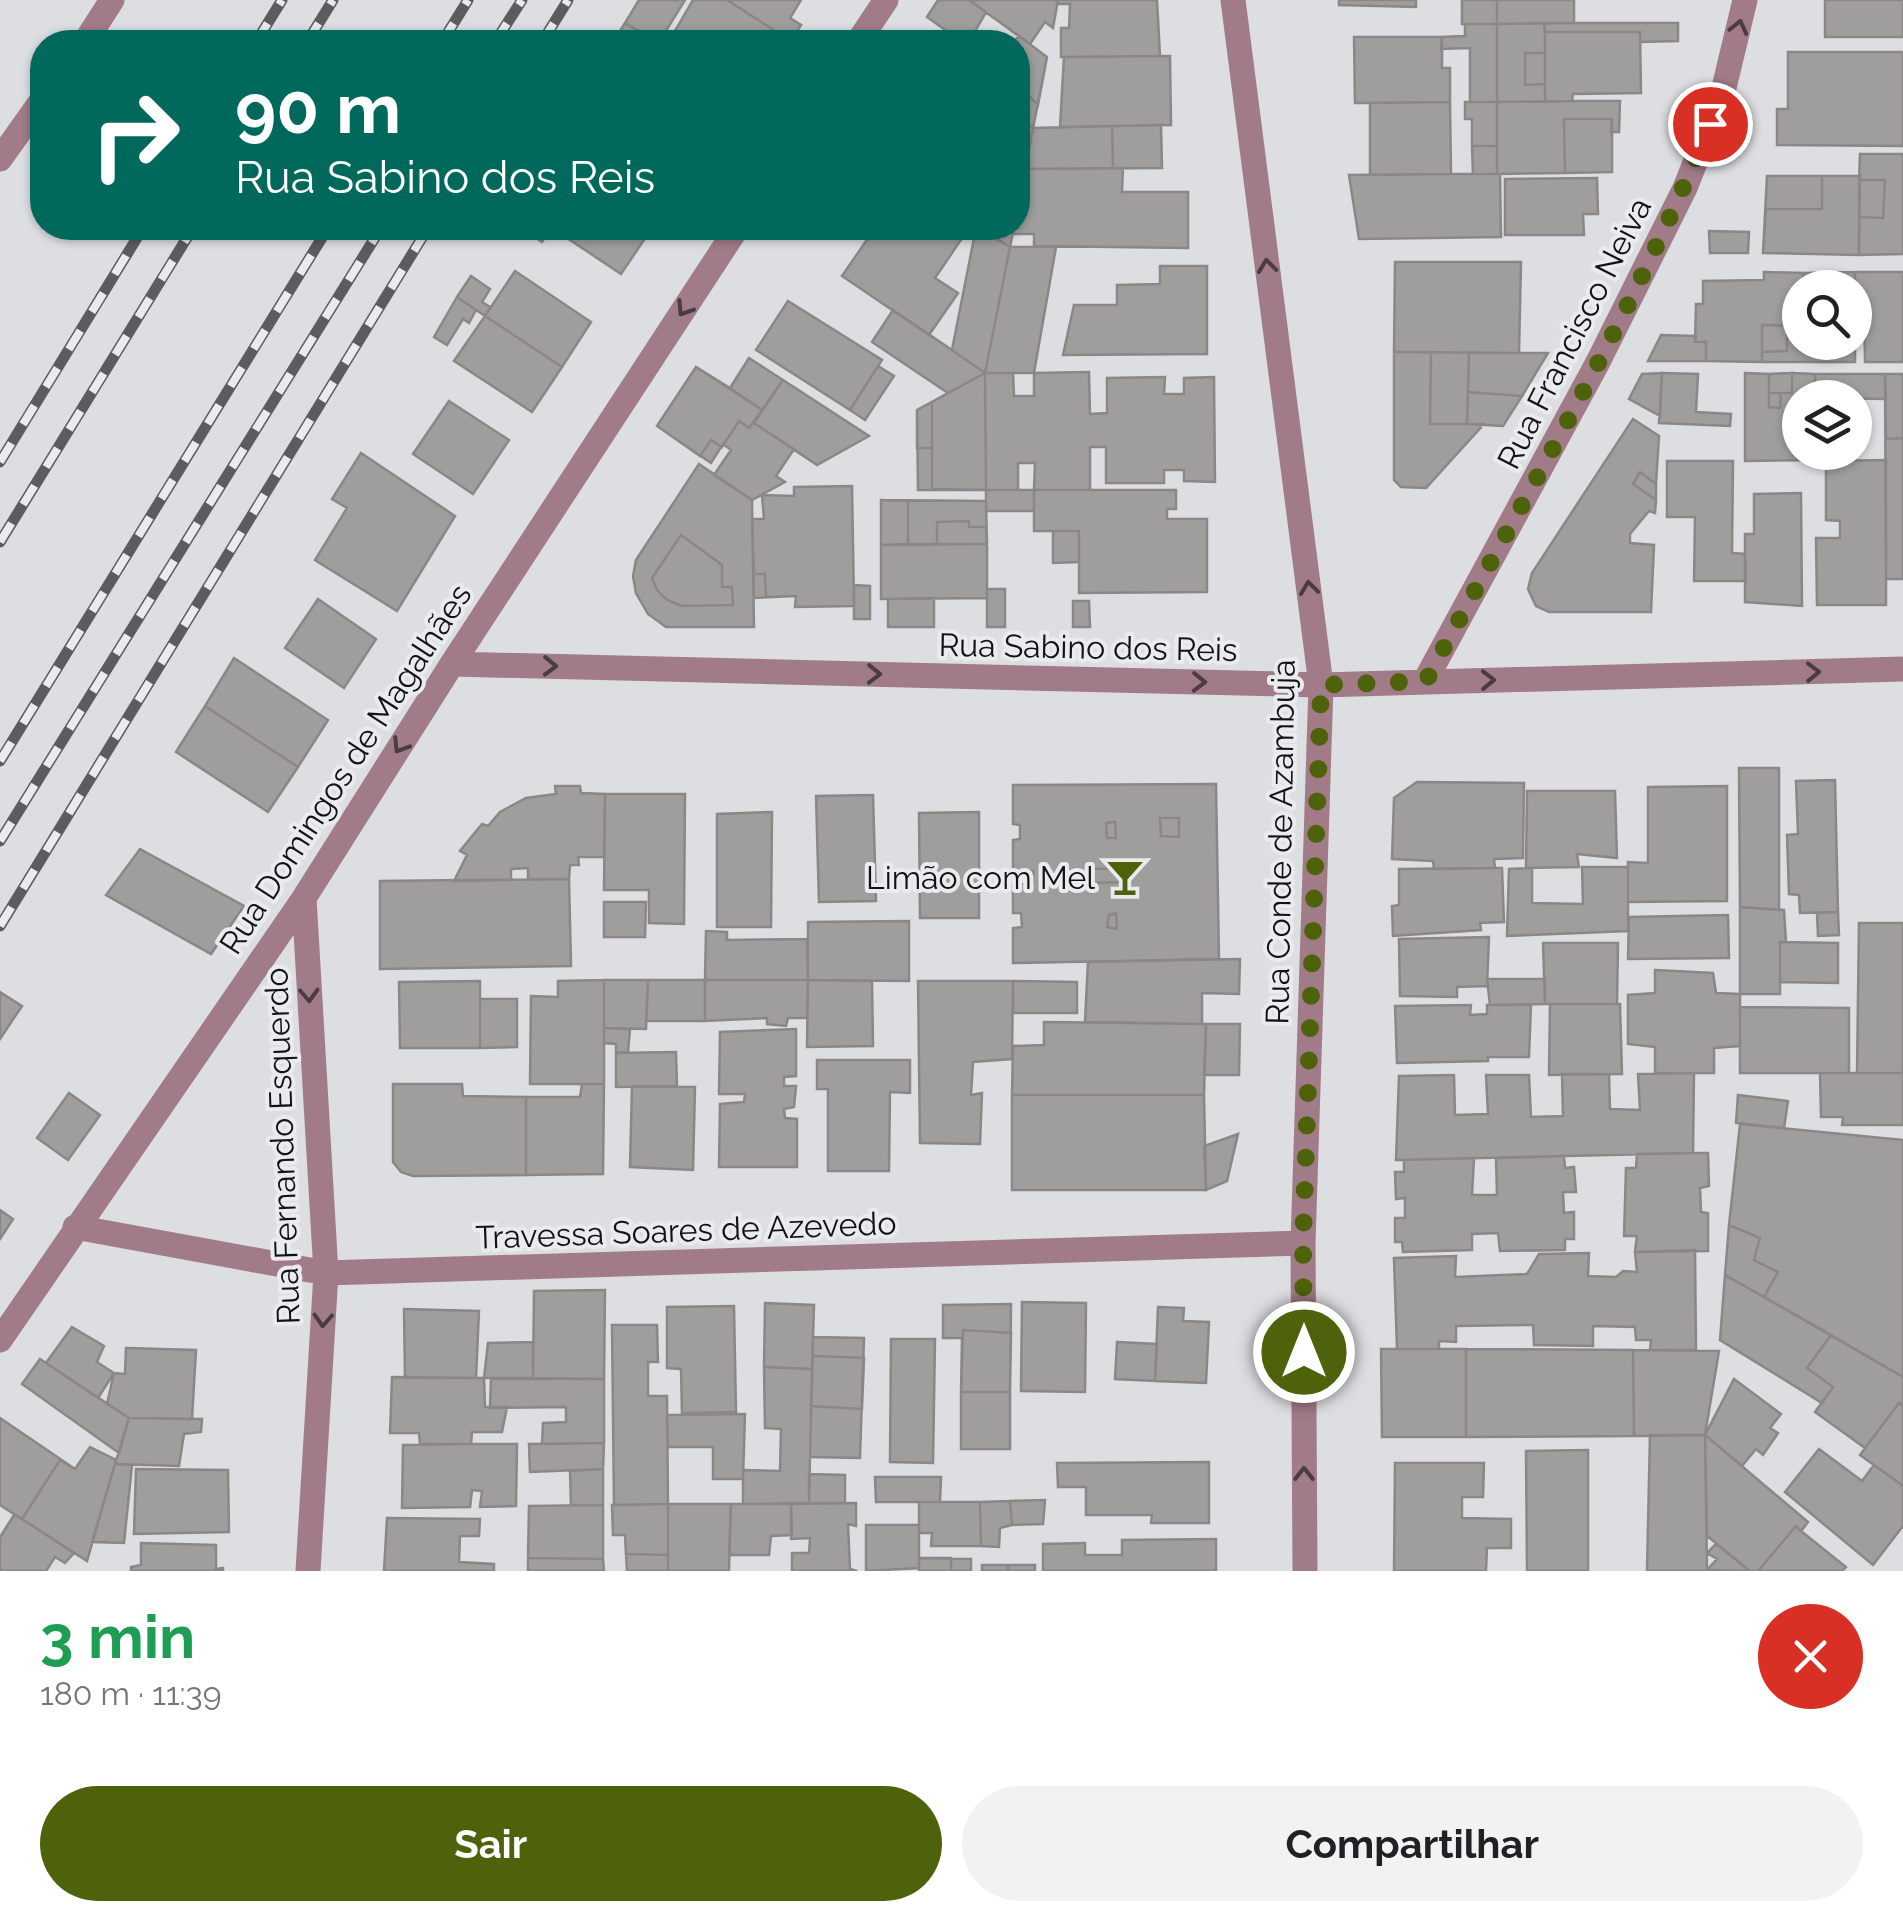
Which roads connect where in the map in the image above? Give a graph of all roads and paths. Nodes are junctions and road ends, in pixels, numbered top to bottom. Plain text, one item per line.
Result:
1 (886, 0) edge
2 (1233, 0) edge
3 (1746, 0) edge
4 (107, 6) edge
5 (92, 30) edge
6 (866, 30) edge
7 (30, 117) edge
8 (0, 159) edge
9 (729, 240) edge
10 (452, 664) junction
11 (1903, 670) edge
12 (1426, 681) junction
13 (1321, 685) junction
14 (304, 898) junction
15 (75, 1226) junction
16 (1303, 1243) junction
17 (326, 1274) junction
18 (0, 1340) edge
19 (308, 1571) edge
20 (1305, 1571) edge

1 - 6 street
13 -> 2 street, Rua Conde de Azambuja
12 -> 3 street, Rua Francisco Neiva
4 - 5 street
7 - 8 street
9 -> 10 street, Rua Domingos de Magalhães
10 -> 13 street, Rua Sabino dos Reis
10 -> 14 street, Rua Domingos de Magalhães
12 -> 11 street, Rua Sabino dos Reis
12 - 13 street, Rua Sabino dos Reis
13 - 16 street, Rua Conde de Azambuja
14 - 15 street, Rua Domingos de Magalhães
14 -> 17 street, Rua Fernando Esquerdo
15 - 17 street, Travessa Soares de Azevedo
15 - 18 street, Rua Domingos de Magalhães
16 - 17 street, Travessa Soares de Azevedo
20 -> 16 street, Rua Conde de Azambuja
17 -> 19 street, Rua Fernando Esquerdo

